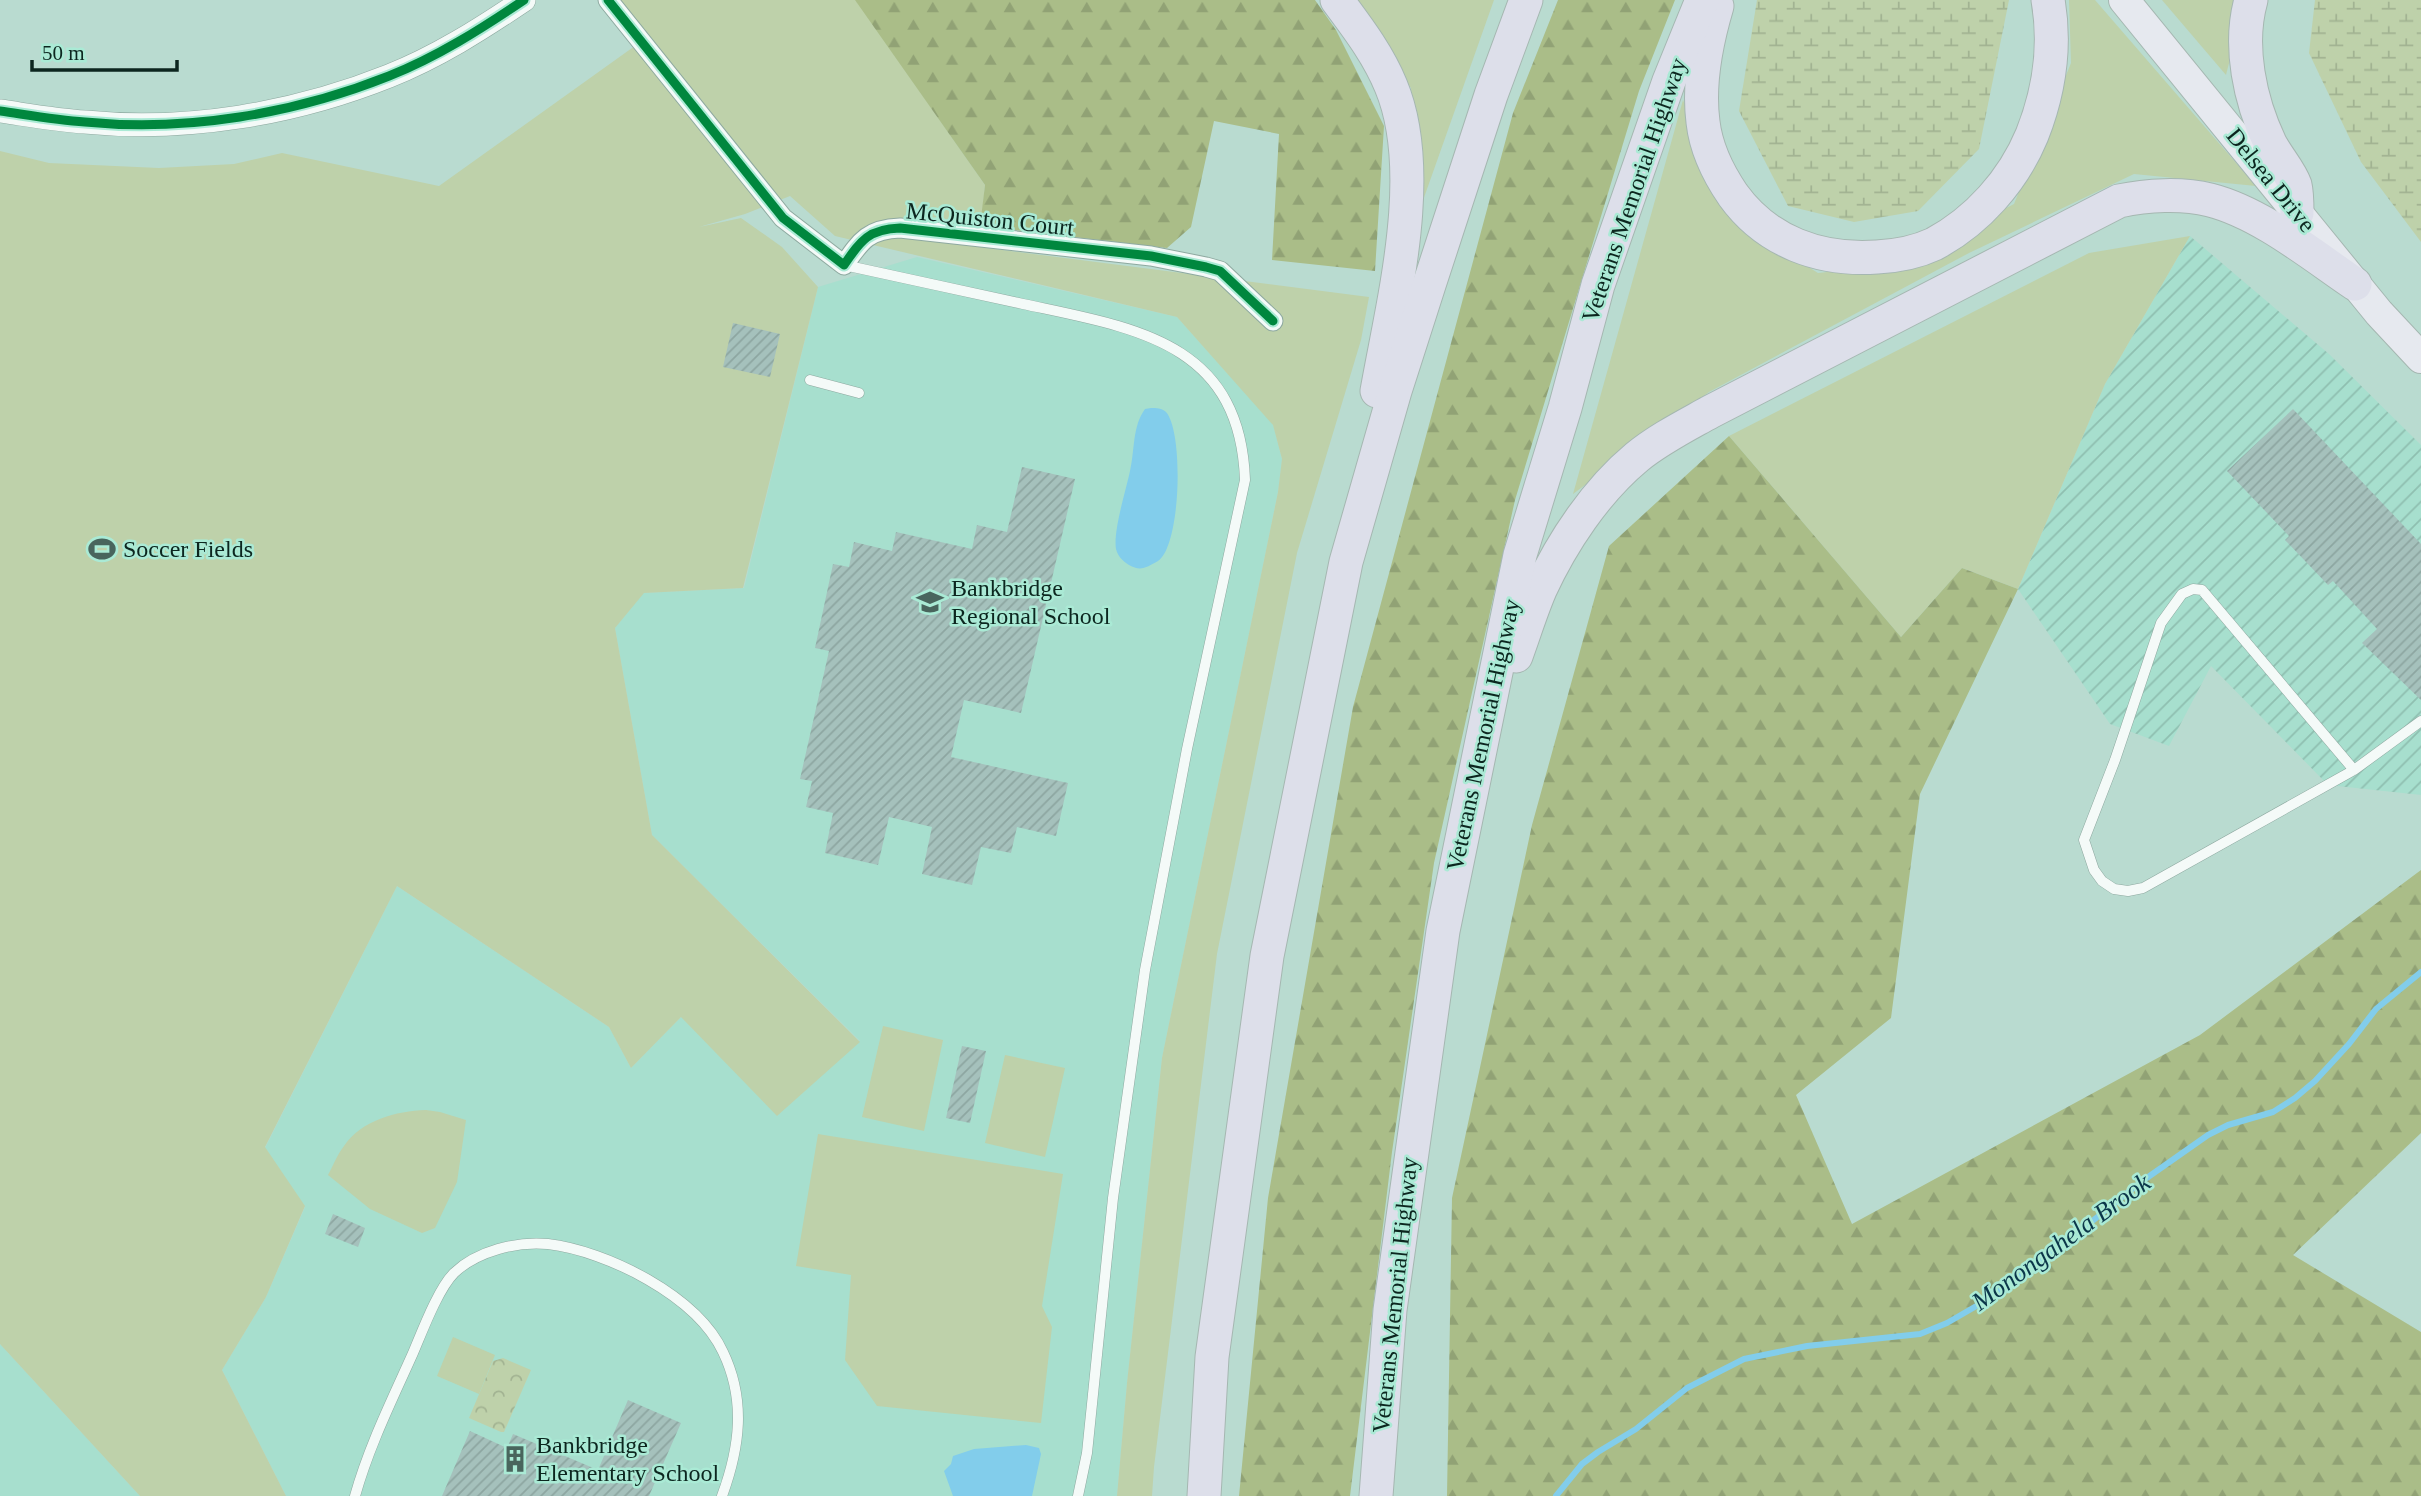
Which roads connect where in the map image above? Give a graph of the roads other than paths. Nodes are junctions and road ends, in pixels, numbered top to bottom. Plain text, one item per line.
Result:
1 (524, 0) edge
2 (608, 0) edge
3 (1338, 0) edge
4 (1526, 0) edge
5 (1702, 0) edge
6 (1719, 0) edge
7 (2048, 0) edge
8 (2124, 0) edge
9 (2251, 0) edge
10 (0, 111) edge
11 (2297, 213) junction
12 (845, 265) junction
13 (2355, 284) junction
14 (1273, 321) dead end
15 (2421, 358) edge
16 (810, 380) dead end
17 (859, 393) dead end
18 (1377, 452) junction
19 (1490, 699) junction
20 (2421, 721) edge
21 (2354, 770) junction
22 (355, 1496) edge
23 (722, 1496) edge
24 (1078, 1496) edge
25 (1204, 1496) edge
26 (1376, 1496) edge

1 - 10 street
2 - 12 street
3 - 18 highway
4 - 18 highway
5 - 19 highway, Veterans Memorial Highway
6 - 7 highway
8 - 11 main road, Delsea Drive
9 - 11 highway
11 - 13 main road, Delsea Drive
12 - 14 street, McQuiston Court
12 - 24 lane
13 - 15 main road, Delsea Drive
13 - 19 highway
16 - 17 lane
18 - 25 highway
19 - 26 highway, Veterans Memorial Highway
20 - 21 lane
21 - 21 lane
22 - 23 lane

